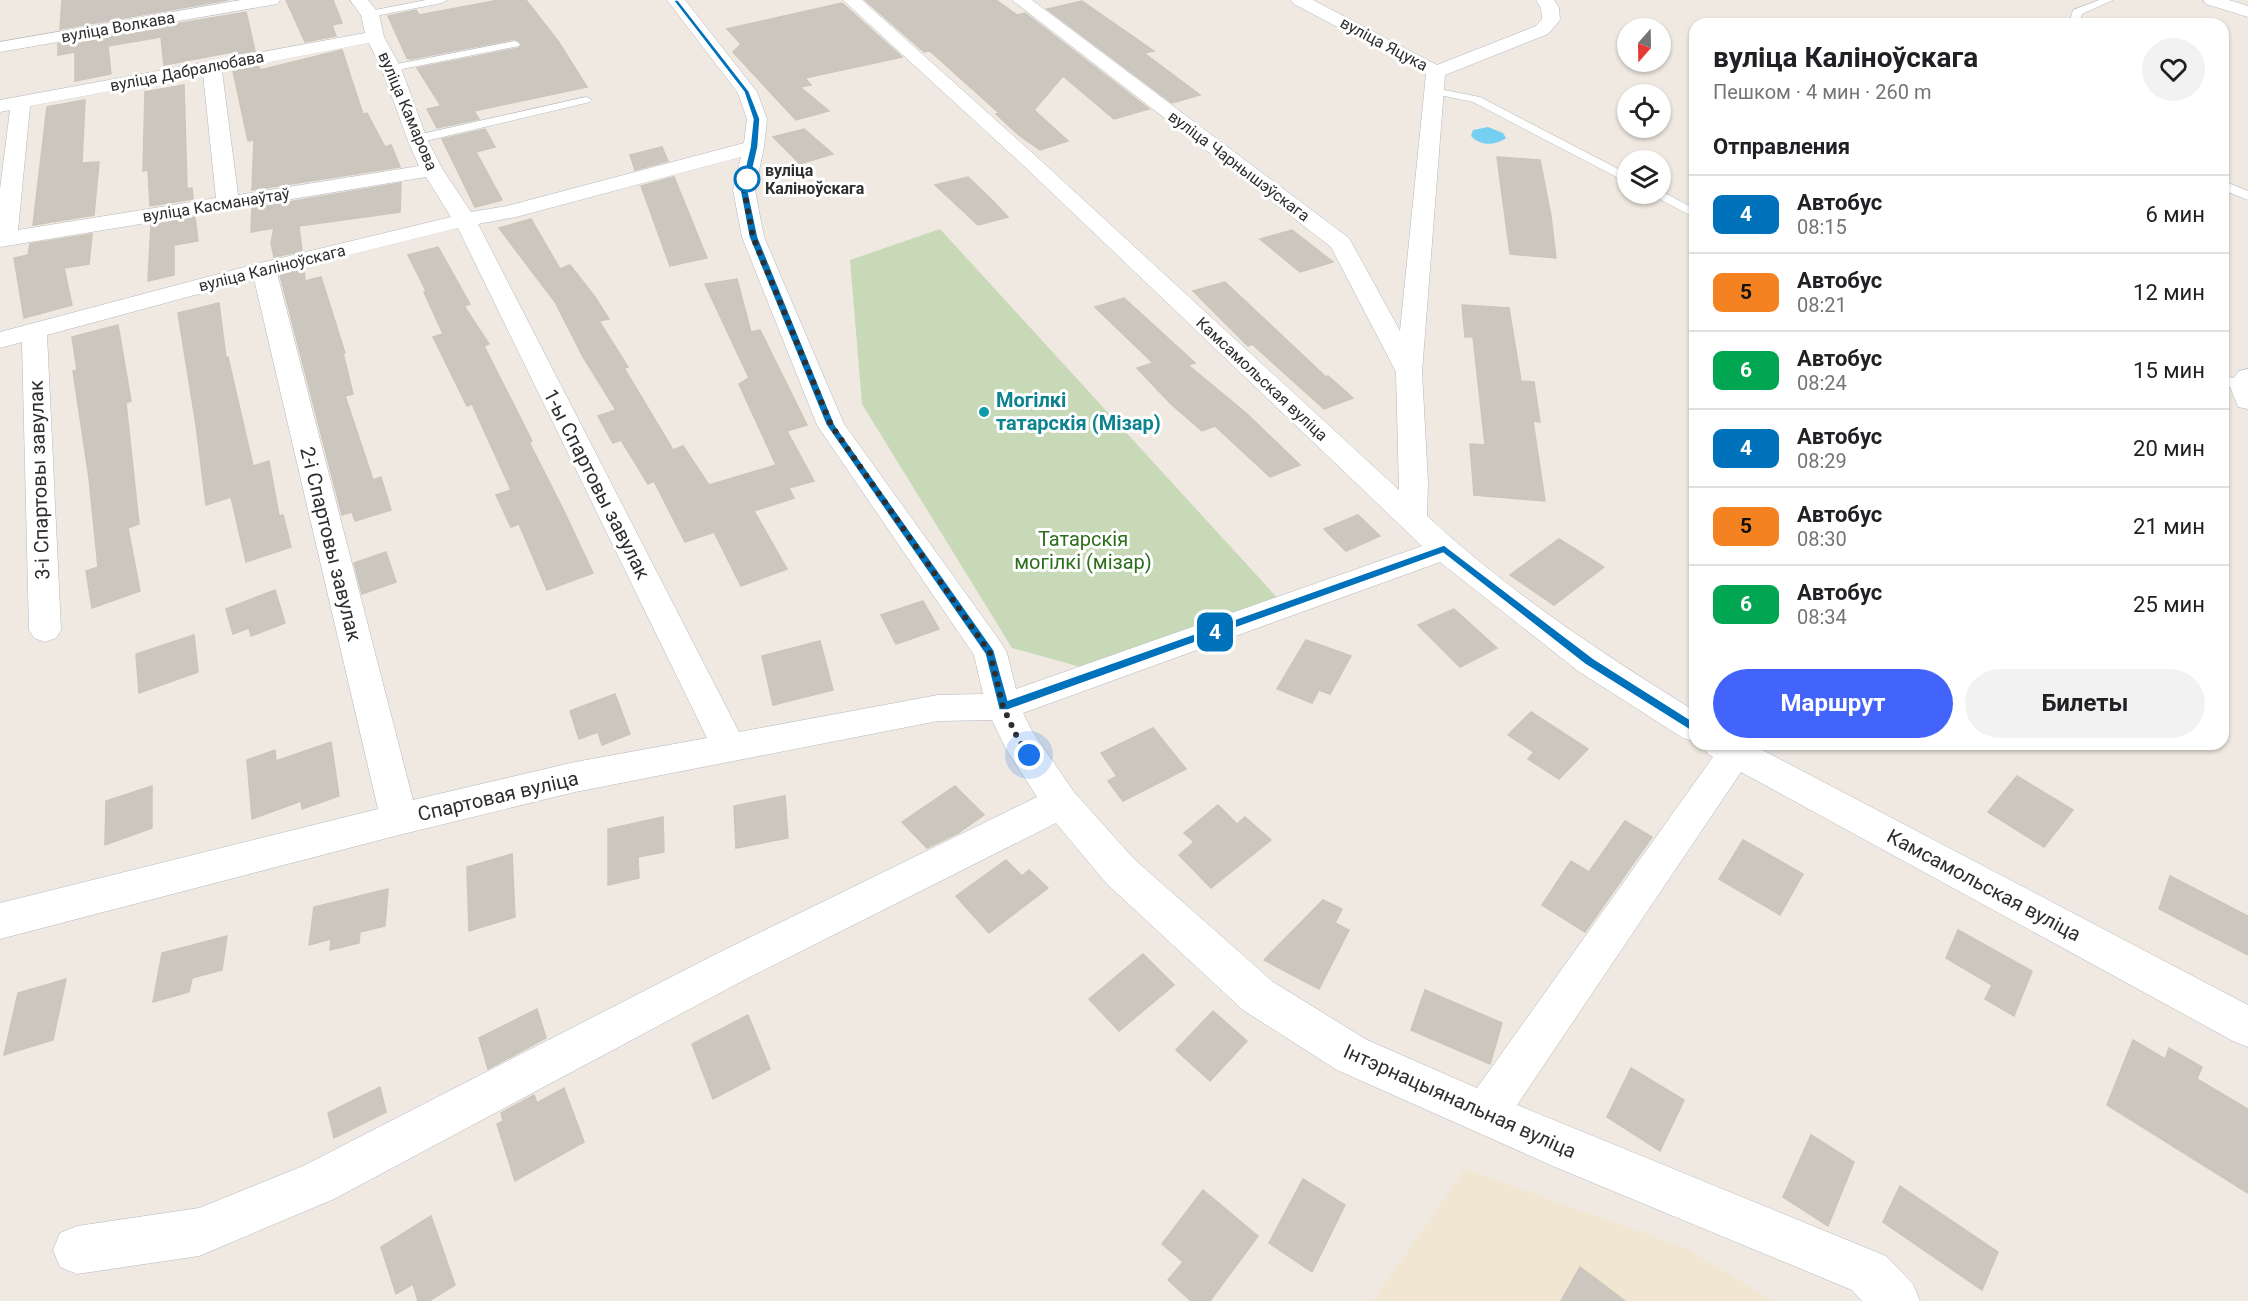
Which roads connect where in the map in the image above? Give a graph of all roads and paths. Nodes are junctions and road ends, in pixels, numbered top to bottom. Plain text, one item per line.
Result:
1 (271, 0) edge
2 (442, 0) edge
3 (676, 0) edge
4 (852, 0) edge
5 (1021, 0) edge
6 (1300, 0) edge
7 (1545, 0) edge
8 (2108, 0) edge
9 (2212, 0) edge
10 (365, 7) edge
11 (2248, 12) edge
12 (2076, 18) edge
13 (375, 37) junction
14 (515, 44) dead end
15 (0, 47) edge
16 (212, 66) junction
17 (393, 68) junction
18 (1435, 81) junction
19 (586, 100) dead end
20 (10, 104) edge
21 (417, 139) junction
22 (754, 147) junction
23 (432, 170) junction
24 (1617, 173) edge
25 (2229, 188) edge
26 (2248, 196) edge
27 (1671, 202) edge
28 (228, 203) junction
29 (1689, 211) edge
30 (465, 220) junction
31 (3, 240) edge
32 (264, 269) junction
33 (34, 331) junction
34 (0, 340) edge
35 (1409, 372) junction
36 (1412, 519) junction
37 (1444, 549) junction
38 (45, 630) dead end
39 (1003, 707) junction
40 (1689, 724) edge
41 (730, 748) junction
42 (1727, 750) edge
43 (1730, 750) edge
44 (1060, 802) junction
45 (399, 819) junction
46 (0, 921) edge
47 (2248, 1027) edge
48 (1485, 1114) junction
49 (77, 1250) dead end
50 (1896, 1301) edge

1 - 15 street, вуліца Волкава
2 - 10 lane
3 - 22 street, Інтэрнацыянальная вуліца
4 - 36 street, Камсамольская вуліца
5 - 35 street, вуліца Чарнышэўскага
6 - 18 street, вуліца Яцука
7 - 18 street
8 - 12 lane
9 - 11 street
10 - 13 street, вуліца Камарова
13 - 16 street, вуліца Дабралюбава
13 - 17 street, вуліца Камарова
14 - 17 lane
16 - 20 street, вуліца Дабралюбава
16 - 28 street
17 - 21 street, вуліца Камарова
18 - 24 lane
18 - 35 street, вуліца Чарнышэўскага
19 - 21 lane
20 - 31 street
21 - 23 street, вуліца Камарова
22 - 30 street, вуліца Каліноўскага
22 - 39 street, Інтэрнацыянальная вуліца
23 - 28 street, вуліца Касманаўтаў
23 - 30 street, вуліца Камарова
25 - 26 lane
27 - 29 lane
28 - 31 street, вуліца Касманаўтаў
30 - 32 street, вуліца Каліноўскага
30 - 41 street, 1-ы Спартовы завулак
32 - 33 street, вуліца Каліноўскага
32 - 45 street, 2-і Спартовы завулак
33 - 34 street, вуліца Каліноўскага
33 - 38 street, 3-і Спартовы завулак
35 - 36 street, вуліца Чарнышэўскага
36 - 37 street, Камсамольская вуліца
37 - 39 street, Спартовая вуліца
37 - 40 street, Камсамольская вуліца
39 - 41 street, Спартовая вуліца
39 - 44 street, Інтэрнацыянальная вуліца
41 - 45 street, Спартовая вуліца
42 - 48 street
43 - 47 street, Камсамольская вуліца
44 - 48 street, Інтэрнацыянальная вуліца
44 - 49 street
45 - 46 street, Спартовая вуліца
48 - 50 street, Інтэрнацыянальная вуліца

